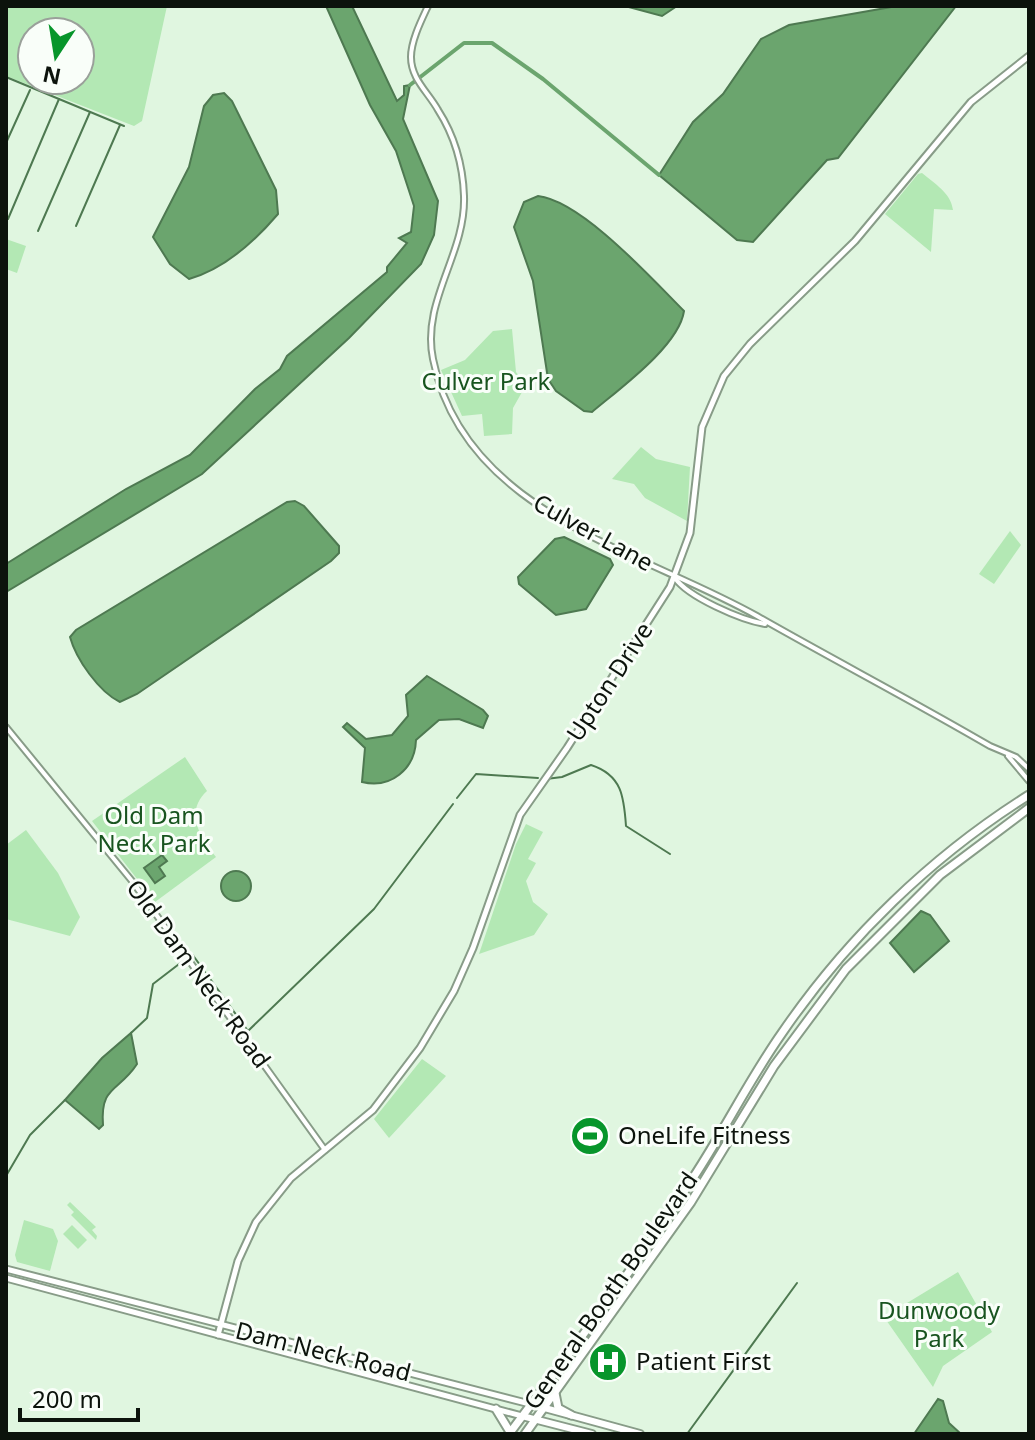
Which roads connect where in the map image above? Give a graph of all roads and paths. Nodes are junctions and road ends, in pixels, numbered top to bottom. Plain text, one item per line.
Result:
1 (428, 6) edge
2 (1029, 56) edge
3 (675, 578) junction
4 (6, 727) edge
5 (1008, 756) junction
6 (1029, 769) edge
7 (1029, 781) edge
8 (1029, 795) edge
9 (1029, 808) edge
10 (325, 1150) junction
11 (6, 1269) edge
12 (6, 1278) edge
13 (76, 1288) junction
14 (74, 1296) junction
15 (220, 1326) junction
16 (218, 1335) junction
17 (386, 1368) junction
18 (384, 1379) junction
19 (555, 1391) junction
20 (530, 1404) junction
21 (544, 1408) junction
22 (496, 1409) junction
23 (571, 1415) junction
24 (522, 1416) junction
25 (536, 1419) junction
26 (509, 1433) edge
27 (525, 1434) edge
28 (592, 1434) edge
29 (640, 1434) edge

1 - 3 street, Culver Lane
2 - 3 main road, Upton Drive
3 - 5 street, Culver Lane
3 - 10 main road, Upton Drive
4 - 10 street, Old Dam Neck Road
5 - 6 street, Culver Lane
5 - 7 street, Culver Lane
8 - 20 highway, General Booth Boulevard
9 - 19 highway, General Booth Boulevard
10 - 15 main road, Upton Drive
11 - 13 main road, Dam Neck Road
12 - 14 main road, Dam Neck Road
13 - 14 main road
13 - 15 main road, Dam Neck Road
14 - 16 main road, Dam Neck Road
15 - 16 main road, Upton Drive
15 - 17 main road, Dam Neck Road
16 - 18 main road, Dam Neck Road
17 - 18 main road
17 - 20 main road, Dam Neck Road
18 - 22 main road, Dam Neck Road
19 - 21 highway, General Booth Boulevard
19 - 23 highway
20 - 21 main road, Dam Neck Road
20 - 24 highway, General Booth Boulevard
21 - 23 main road, Dam Neck Road
21 - 25 highway, General Booth Boulevard
22 - 24 main road, Dam Neck Road
22 - 26 highway
23 - 29 main road, Dam Neck Road
24 - 25 main road, Dam Neck Road
24 - 26 highway, General Booth Boulevard
25 - 27 highway, General Booth Boulevard
25 - 28 main road, Dam Neck Road

